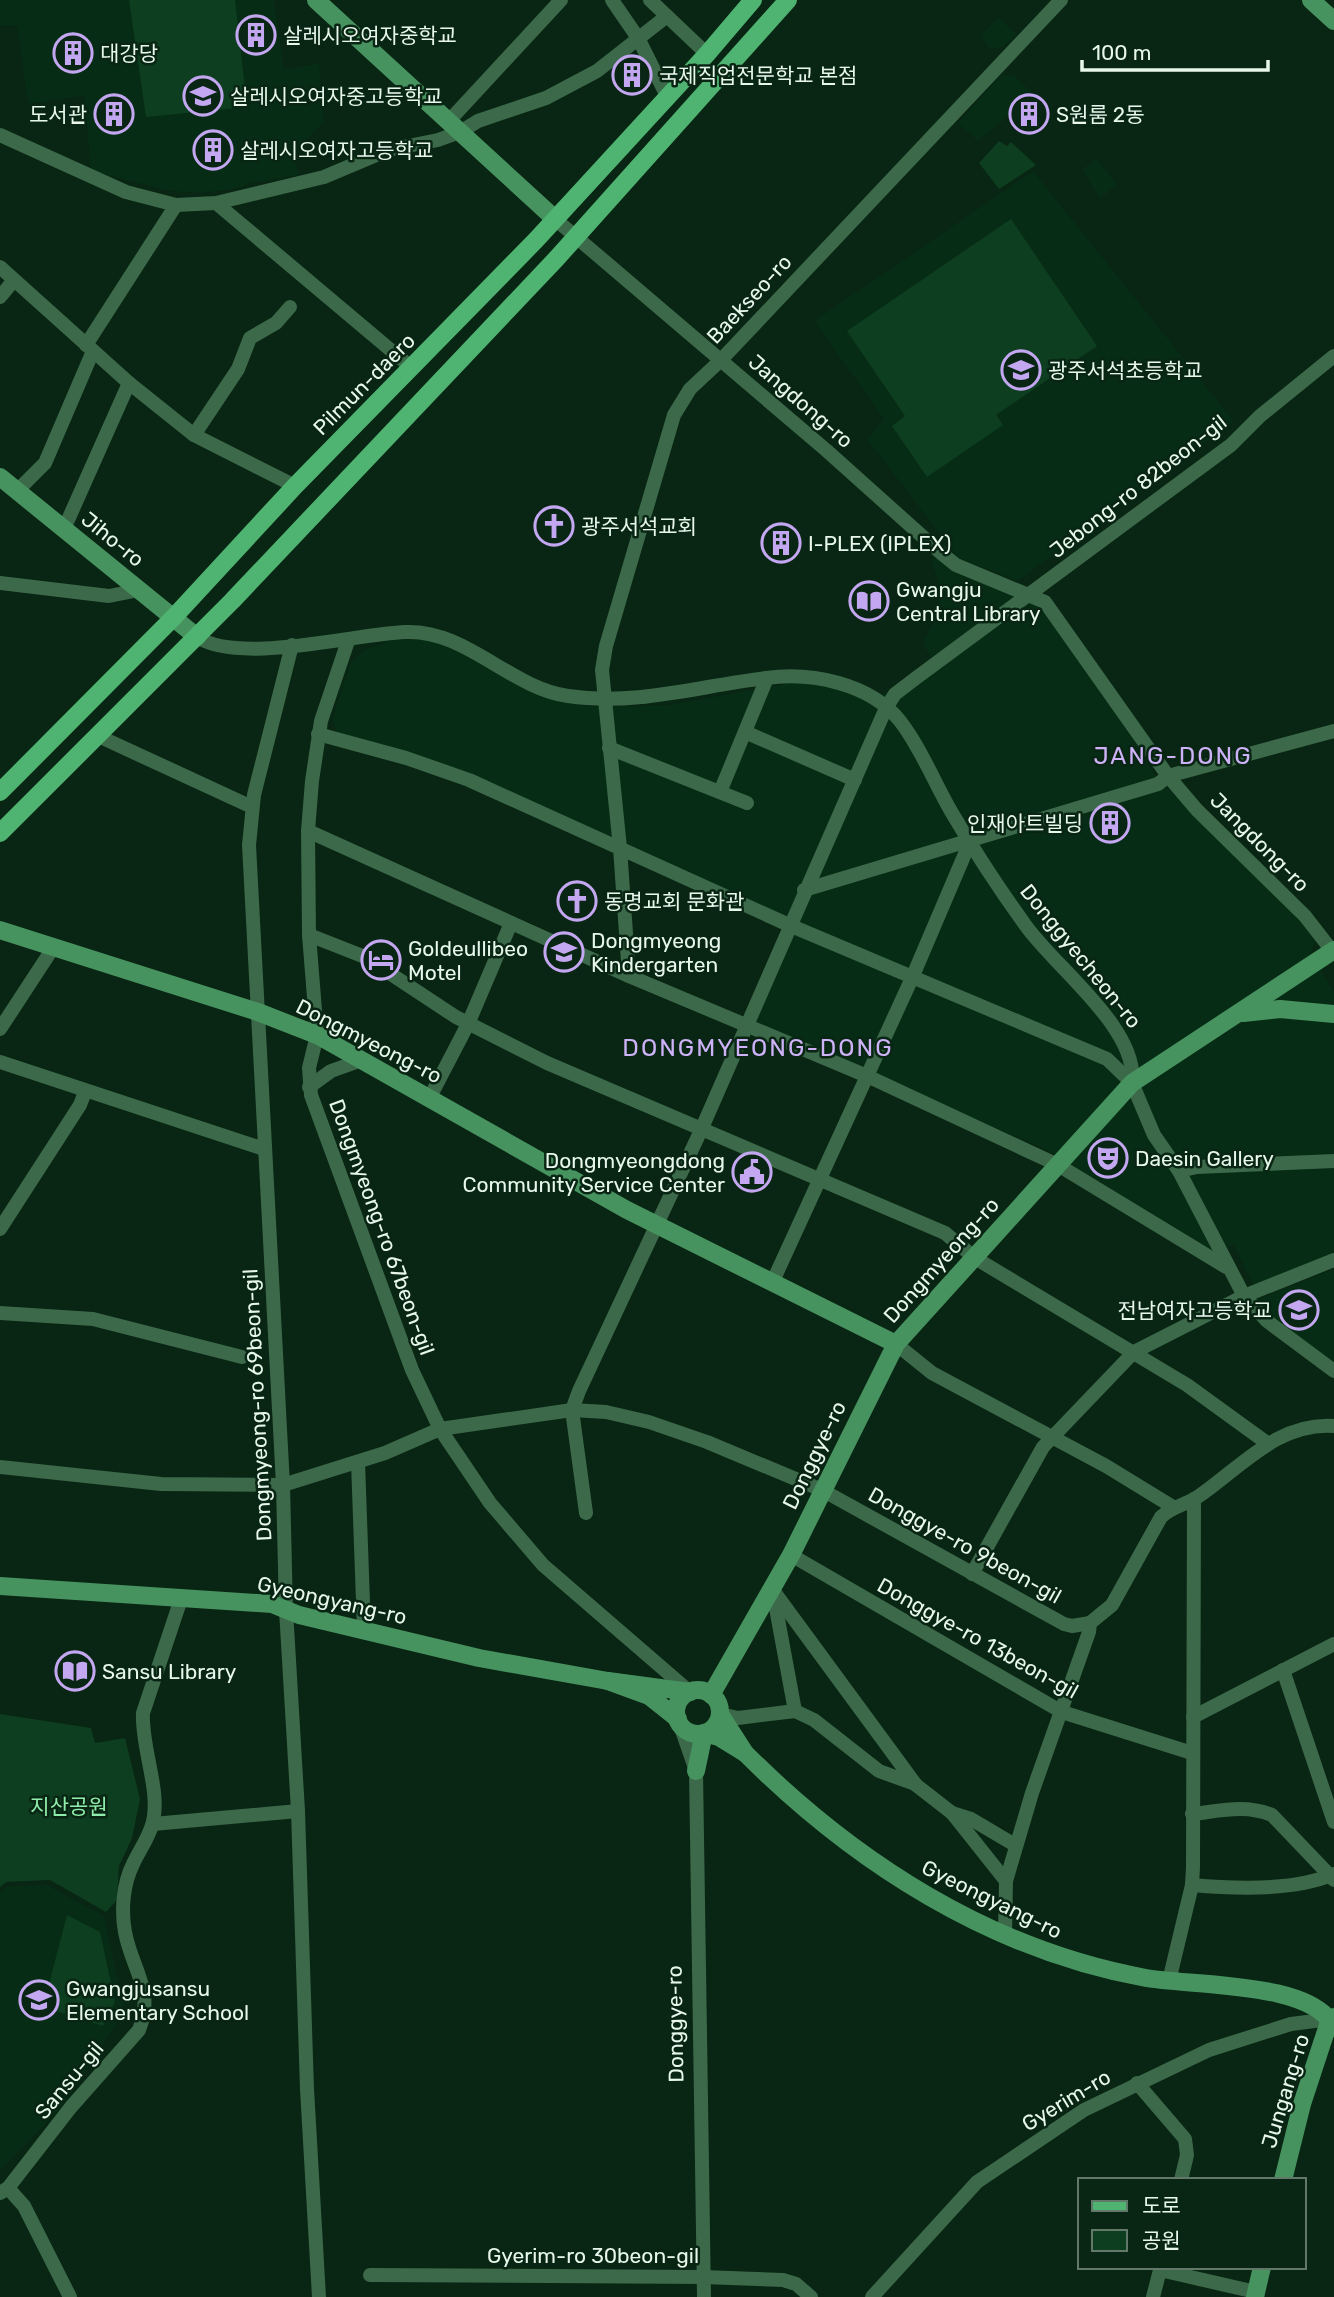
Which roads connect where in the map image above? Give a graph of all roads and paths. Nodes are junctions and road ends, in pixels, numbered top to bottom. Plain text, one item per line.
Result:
1 (561, 0) edge
2 (612, 0) edge
3 (650, 0) edge
4 (753, 0) edge
5 (788, 0) edge
6 (1061, 0) edge
7 (1311, 0) edge
8 (326, 3) edge
9 (667, 16) junction
10 (1334, 21) edge
11 (638, 38) junction
12 (707, 54) junction
13 (667, 96) junction
14 (454, 127) junction
15 (0, 135) edge
16 (216, 203) junction
17 (176, 205) junction
18 (555, 219) junction
19 (575, 236) junction
20 (0, 267) edge
21 (14, 280) junction
22 (0, 297) edge
23 (290, 307) dead end
24 (90, 348) junction
25 (1334, 356) edge
26 (721, 360) junction
27 (412, 368) junction
28 (129, 383) junction
29 (194, 435) junction
30 (5, 484) edge
31 (295, 485) junction
32 (64, 529) junction
33 (0, 583) edge
34 (139, 590) junction
35 (1032, 595) junction
36 (173, 618) junction
37 (197, 637) junction
38 (348, 641) junction
39 (292, 645) junction
40 (766, 678) junction
41 (604, 700) junction
42 (886, 708) junction
43 (1334, 731) edge
44 (745, 732) junction
45 (96, 734) junction
46 (318, 734) junction
47 (609, 748) junction
48 (1168, 776) junction
49 (855, 780) junction
50 (0, 792) edge
51 (720, 792) junction
52 (747, 803) dead end
53 (252, 807) junction
54 (309, 831) junction
55 (0, 833) edge
56 (970, 842) junction
57 (620, 848) junction
58 (804, 890) junction
59 (512, 923) junction
60 (789, 925) junction
61 (0, 930) edge
62 (309, 935) junction
63 (53, 948) junction
64 (1334, 952) edge
65 (629, 976) junction
66 (912, 978) junction
67 (258, 1012) junction
68 (1236, 1014) junction
69 (1334, 1014) edge
70 (468, 1024) junction
71 (746, 1024) junction
72 (0, 1029) edge
73 (317, 1035) junction
74 (362, 1060) junction
75 (0, 1062) edge
76 (867, 1076) junction
77 (1132, 1083) junction
78 (309, 1087) junction
79 (85, 1091) junction
80 (430, 1097) junction
81 (702, 1128) junction
82 (264, 1149) junction
83 (1334, 1161) edge
84 (1058, 1165) junction
85 (1179, 1171) junction
86 (820, 1179) junction
87 (658, 1224) junction
88 (0, 1228) edge
89 (975, 1258) junction
90 (1334, 1260) edge
91 (1227, 1267) junction
92 (773, 1281) junction
93 (1244, 1296) junction
94 (0, 1313) edge
95 (896, 1344) junction
96 (1134, 1352) junction
97 (242, 1357) dead end
98 (1334, 1371) edge
99 (572, 1410) junction
100 (1334, 1426) edge
101 (440, 1429) junction
102 (1050, 1437) junction
103 (1267, 1443) junction
104 (351, 1464) junction
105 (0, 1466) edge
106 (284, 1485) junction
107 (822, 1490) junction
108 (1194, 1499) junction
109 (1173, 1507) junction
110 (586, 1513) dead end
111 (791, 1555) junction
112 (972, 1574) junction
113 (0, 1586) edge
114 (772, 1589) junction
115 (181, 1599) junction
116 (286, 1611) junction
117 (1090, 1622) junction
118 (363, 1630) junction
119 (1334, 1644) edge
120 (1283, 1670) junction
121 (608, 1681) junction
122 (690, 1692) junction
123 (711, 1695) junction
124 (795, 1711) junction
125 (1062, 1713) junction
126 (720, 1714) junction
127 (1193, 1717) junction
128 (678, 1721) junction
129 (704, 1733) junction
130 (745, 1753) junction
131 (1192, 1753) junction
132 (696, 1771) junction
133 (916, 1785) junction
134 (298, 1811) junction
135 (952, 1813) junction
136 (1192, 1814) junction
137 (1334, 1822) edge
138 (153, 1824) junction
139 (1015, 1845) junction
140 (1333, 1876) edge
141 (1006, 1881) junction
142 (1192, 1885) junction
143 (1005, 1935) junction
144 (1169, 1982) junction
145 (1333, 2021) edge
146 (1137, 2083) junction
147 (1181, 2178) edge
148 (1284, 2178) edge
149 (4, 2190) edge
150 (1160, 2269) edge
151 (1262, 2269) edge
152 (370, 2276) dead end
153 (703, 2277) junction
154 (1256, 2295) edge
155 (70, 2297) edge
156 (319, 2297) edge
157 (704, 2297) edge
158 (811, 2297) edge
159 (872, 2297) edge
160 (1153, 2297) edge

1 - 14 street
2 - 11 street
3 - 9 street
4 - 12 main road, Pilmun-daero
5 - 19 main road
6 - 26 street, Baekseo-ro
7 - 10 street
8 - 14 street
9 - 11 street
9 - 12 street
11 - 13 street
11 - 14 street
12 - 13 main road, Pilmun-daero
13 - 18 main road, Pilmun-daero
14 - 16 street
14 - 18 street
15 - 17 street
16 - 17 street
16 - 27 street
17 - 24 street
18 - 19 street, Jangdong-ro
18 - 27 main road, Pilmun-daero
19 - 26 street, Jangdong-ro
19 - 37 main road
20 - 21 street
21 - 22 street
21 - 24 street
23 - 29 street
24 - 28 street
24 - 30 street
25 - 35 street, Jebong-ro 82beon-gil
26 - 35 street, Jangdong-ro
26 - 41 street, Baekseo-ro
27 - 31 main road, Pilmun-daero
28 - 29 street
28 - 32 street
29 - 31 street
30 - 32 street, Jiho-ro
31 - 36 main road, Pilmun-daero
32 - 34 street, Jiho-ro
33 - 34 street
34 - 36 street, Jiho-ro
35 - 42 street
35 - 48 street, Jangdong-ro
36 - 37 street, Jiho-ro
36 - 50 main road, Pilmun-daero
37 - 39 street, Donggyecheon-ro
37 - 45 main road
38 - 39 street, Donggyecheon-ro
38 - 41 street, Donggyecheon-ro
38 - 46 street
39 - 53 street, Dongmyeong-ro 69beon-gil
40 - 41 street, Donggyecheon-ro
40 - 42 street, Donggyecheon-ro
40 - 44 street
41 - 47 street
42 - 49 street
42 - 56 street, Donggyecheon-ro
43 - 48 street
44 - 49 street
44 - 51 street
45 - 53 street
45 - 55 main road
46 - 54 street, Dongmyeong-ro 67beon-gil
46 - 57 street
47 - 51 street
47 - 57 street
48 - 56 street
48 - 64 street, Jangdong-ro
49 - 58 street
51 - 52 street
53 - 67 street, Dongmyeong-ro 69beon-gil
54 - 59 street
54 - 62 street, Dongmyeong-ro 67beon-gil
56 - 58 street
56 - 66 street
56 - 77 street, Donggyecheon-ro
57 - 60 street
57 - 65 street
58 - 60 street
59 - 65 street
59 - 70 street
60 - 66 street
60 - 71 street
61 - 63 street, Dongmyeong-ro
62 - 70 street
62 - 73 street, Dongmyeong-ro 67beon-gil
63 - 67 street, Dongmyeong-ro
63 - 72 street
64 - 68 street, Dongmyeong-ro
65 - 71 street
66 - 76 street
66 - 77 street
67 - 73 street, Dongmyeong-ro
67 - 82 street, Dongmyeong-ro 69beon-gil
68 - 69 street
68 - 77 street, Dongmyeong-ro
70 - 80 street
70 - 81 street
71 - 76 street
71 - 81 street
73 - 74 street, Dongmyeong-ro
73 - 78 street, Dongmyeong-ro 67beon-gil
74 - 78 street
74 - 80 street, Dongmyeong-ro
75 - 79 street
76 - 84 street
76 - 86 street
77 - 84 street, Dongmyeong-ro
77 - 85 street, Donggyecheon-ro
78 - 101 street, Dongmyeong-ro 67beon-gil
79 - 82 street
79 - 88 street
80 - 87 street, Dongmyeong-ro
81 - 86 street
81 - 87 street
82 - 106 street, Dongmyeong-ro 69beon-gil
83 - 85 street
84 - 89 street, Dongmyeong-ro
84 - 91 street
85 - 91 street, Donggyecheon-ro
86 - 89 street
86 - 92 street
87 - 92 street, Dongmyeong-ro
87 - 99 street
89 - 95 street, Dongmyeong-ro
89 - 96 street
90 - 93 street
91 - 93 street, Donggyecheon-ro
92 - 95 street, Dongmyeong-ro
93 - 96 street
93 - 98 street, Donggyecheon-ro
94 - 97 street
95 - 102 street
95 - 107 street, Donggye-ro
96 - 102 street
96 - 103 street
99 - 101 street, Donggye-ro 9beon-gil
99 - 107 street, Donggye-ro 9beon-gil
99 - 110 street
100 - 103 street
101 - 104 street
101 - 122 street, Dongmyeong-ro 67beon-gil
102 - 109 street
102 - 112 street
103 - 108 street
104 - 106 street
104 - 118 street
105 - 106 street
106 - 116 street, Dongmyeong-ro 69beon-gil
107 - 111 street, Donggye-ro
107 - 112 street, Donggye-ro 9beon-gil
108 - 109 street
108 - 127 street
109 - 117 street
111 - 114 street, Donggye-ro
111 - 125 street, Donggye-ro 13beon-gil
112 - 117 street, Donggye-ro 9beon-gil
113 - 115 street, Gyeongyang-ro
114 - 123 street, Donggye-ro
114 - 124 street
114 - 133 street
115 - 116 street, Gyeongyang-ro
115 - 138 street, Sansu-gil
116 - 118 street, Gyeongyang-ro
116 - 134 street, Dongmyeong-ro 69beon-gil
117 - 125 street
118 - 121 street, Gyeongyang-ro
119 - 120 street
120 - 127 street
120 - 137 street
121 - 122 street
121 - 128 street
122 - 123 street
122 - 128 street
123 - 126 street
124 - 126 street
124 - 133 street
125 - 131 street, Donggye-ro 13beon-gil
125 - 139 street
126 - 129 street
126 - 130 street
127 - 131 street
128 - 129 street
128 - 132 street, Donggye-ro
129 - 130 street
129 - 132 street
130 - 143 street, Gyeongyang-ro
131 - 136 street
132 - 153 street, Donggye-ro
133 - 135 street
134 - 138 street
134 - 156 street, Dongmyeong-ro 69beon-gil
135 - 139 street
135 - 141 street
136 - 140 street
136 - 142 street
138 - 149 street, Sansu-gil
139 - 141 street
140 - 142 street
141 - 143 street
142 - 144 street
143 - 144 street, Gyeongyang-ro
144 - 145 street, Gyeongyang-ro
145 - 146 street, Gyerim-ro
145 - 148 street, Jungang-ro
146 - 147 street
146 - 159 street, Gyerim-ro
149 - 155 street
150 - 154 street
150 - 160 street
151 - 154 street
152 - 153 street, Gyerim-ro 30beon-gil
153 - 157 street, Donggye-ro
153 - 158 street, Gyerim-ro 30beon-gil

